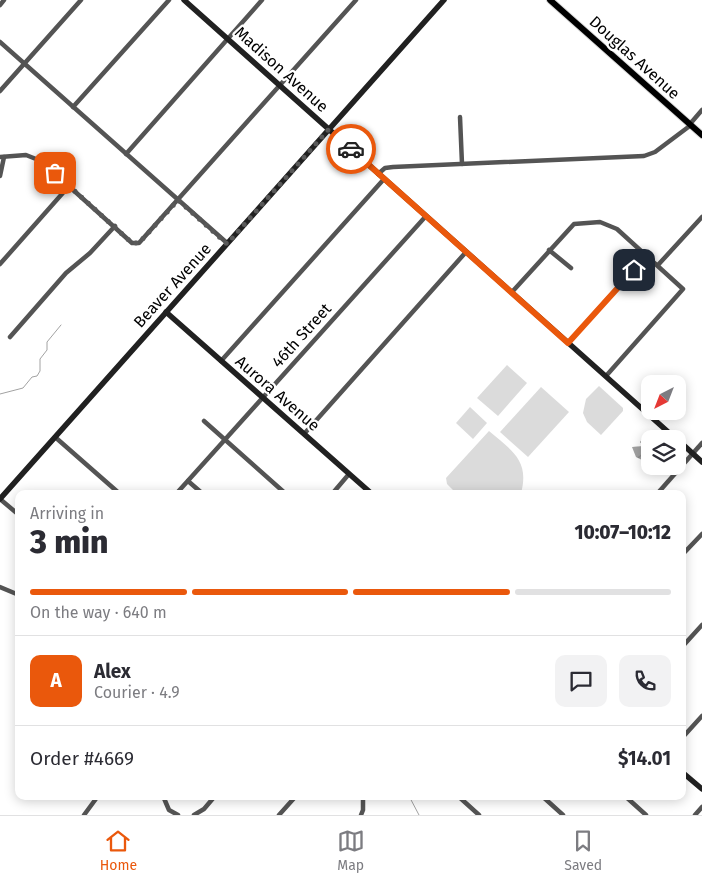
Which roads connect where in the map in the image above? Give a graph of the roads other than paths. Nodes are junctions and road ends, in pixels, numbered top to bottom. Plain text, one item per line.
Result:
1 (4, 0) edge
2 (81, 0) edge
3 (169, 0) edge
4 (184, 0) edge
5 (262, 0) edge
6 (356, 0) edge
7 (444, 0) edge
8 (550, 0) edge
9 (0, 5) edge
10 (227, 39) junction
11 (0, 42) edge
12 (24, 64) junction
13 (280, 86) junction
14 (0, 91) edge
15 (74, 107) junction
16 (702, 110) edge
17 (460, 117) dead end
18 (690, 125) junction
19 (329, 129) junction
20 (702, 135) edge
21 (126, 154) junction
22 (2, 157) edge
23 (462, 164) junction
24 (378, 174) junction
25 (0, 176) edge
26 (384, 179) junction
27 (69, 186) junction
28 (178, 200) junction
29 (426, 216) junction
30 (702, 217) edge
31 (115, 226) junction
32 (227, 244) junction
33 (549, 250) junction
34 (466, 252) junction
35 (646, 255) junction
36 (0, 264) edge
37 (658, 265) junction
38 (570, 268) dead end
39 (512, 292) junction
40 (166, 312) junction
41 (10, 337) dead end
42 (568, 343) junction
43 (221, 361) junction
44 (606, 376) junction
45 (262, 397) junction
46 (204, 421) dead end
47 (667, 430) edge
48 (304, 434) junction
49 (55, 437) junction
50 (224, 440) junction
51 (702, 443) edge
52 (686, 447) edge
53 (693, 453) junction
54 (702, 462) edge
55 (349, 474) junction
56 (188, 480) junction
57 (115, 490) edge
58 (179, 490) edge
59 (199, 490) edge
60 (281, 490) edge
61 (335, 490) edge
62 (367, 490) edge
63 (661, 490) edge
64 (0, 499) edge
65 (15, 512) edge
66 (702, 534) edge
67 (686, 552) edge
68 (0, 587) edge
69 (15, 593) edge
70 (702, 625) edge
71 (686, 643) edge
72 (702, 716) edge
73 (686, 734) edge
74 (686, 775) edge
75 (702, 789) edge
76 (95, 800) edge
77 (164, 800) edge
78 (212, 800) edge
79 (292, 800) edge
80 (364, 800) edge
81 (462, 800) edge
82 (546, 800) edge
83 (629, 800) edge
84 (702, 807) edge
85 (176, 814) edge
86 (84, 815) edge
87 (194, 815) edge
88 (279, 815) edge
89 (361, 815) edge
90 (479, 815) edge
91 (563, 815) edge
92 (646, 815) edge
93 (695, 815) edge

1 - 9 street
2 - 12 street
3 - 15 street
4 - 10 street, Madison Avenue
5 - 10 street
6 - 13 street
7 - 19 street, Beaver Avenue
8 - 18 main road, Douglas Avenue
10 - 13 street, Madison Avenue
10 - 21 street
11 - 12 street
12 - 14 street
12 - 15 street
13 - 19 street, Madison Avenue
13 - 28 street
15 - 21 street
16 - 18 street
17 - 23 street
18 - 20 main road, Douglas Avenue
18 - 23 street
19 - 24 street, Madison Avenue
19 - 32 street, Beaver Avenue
21 - 28 street
22 - 25 street
22 - 27 street
23 - 24 street
24 - 26 street, Madison Avenue
26 - 29 street, Madison Avenue
26 - 43 street
27 - 31 street
27 - 36 street
28 - 31 street
28 - 32 street
29 - 34 street, Madison Avenue
29 - 45 street, 46th Street
30 - 37 street
31 - 41 street
32 - 40 street, Beaver Avenue
33 - 35 street
33 - 38 street
33 - 39 street
34 - 39 street, Madison Avenue
34 - 48 street
35 - 37 street
35 - 42 street
37 - 44 street
39 - 42 street, Madison Avenue
40 - 43 street, Aurora Avenue
40 - 49 street, Beaver Avenue
42 - 44 street, Madison Avenue
43 - 45 street, Aurora Avenue
44 - 47 street, Madison Avenue
45 - 48 street, Aurora Avenue
45 - 50 street, 46th Street
46 - 50 street
48 - 55 street, Aurora Avenue
49 - 57 street
49 - 64 street, Beaver Avenue
50 - 56 street, 46th Street
50 - 60 street
51 - 53 street
52 - 53 street, Madison Avenue
53 - 54 street, Madison Avenue
53 - 63 street
55 - 61 street
55 - 62 street, Aurora Avenue
56 - 58 street, 46th Street
56 - 59 street
64 - 65 street
66 - 67 street
68 - 69 street
70 - 71 street
72 - 73 street
74 - 75 street
76 - 86 street
77 - 85 street
78 - 87 street
79 - 88 street
80 - 89 street
81 - 90 street
82 - 91 street
83 - 92 street
84 - 93 street

